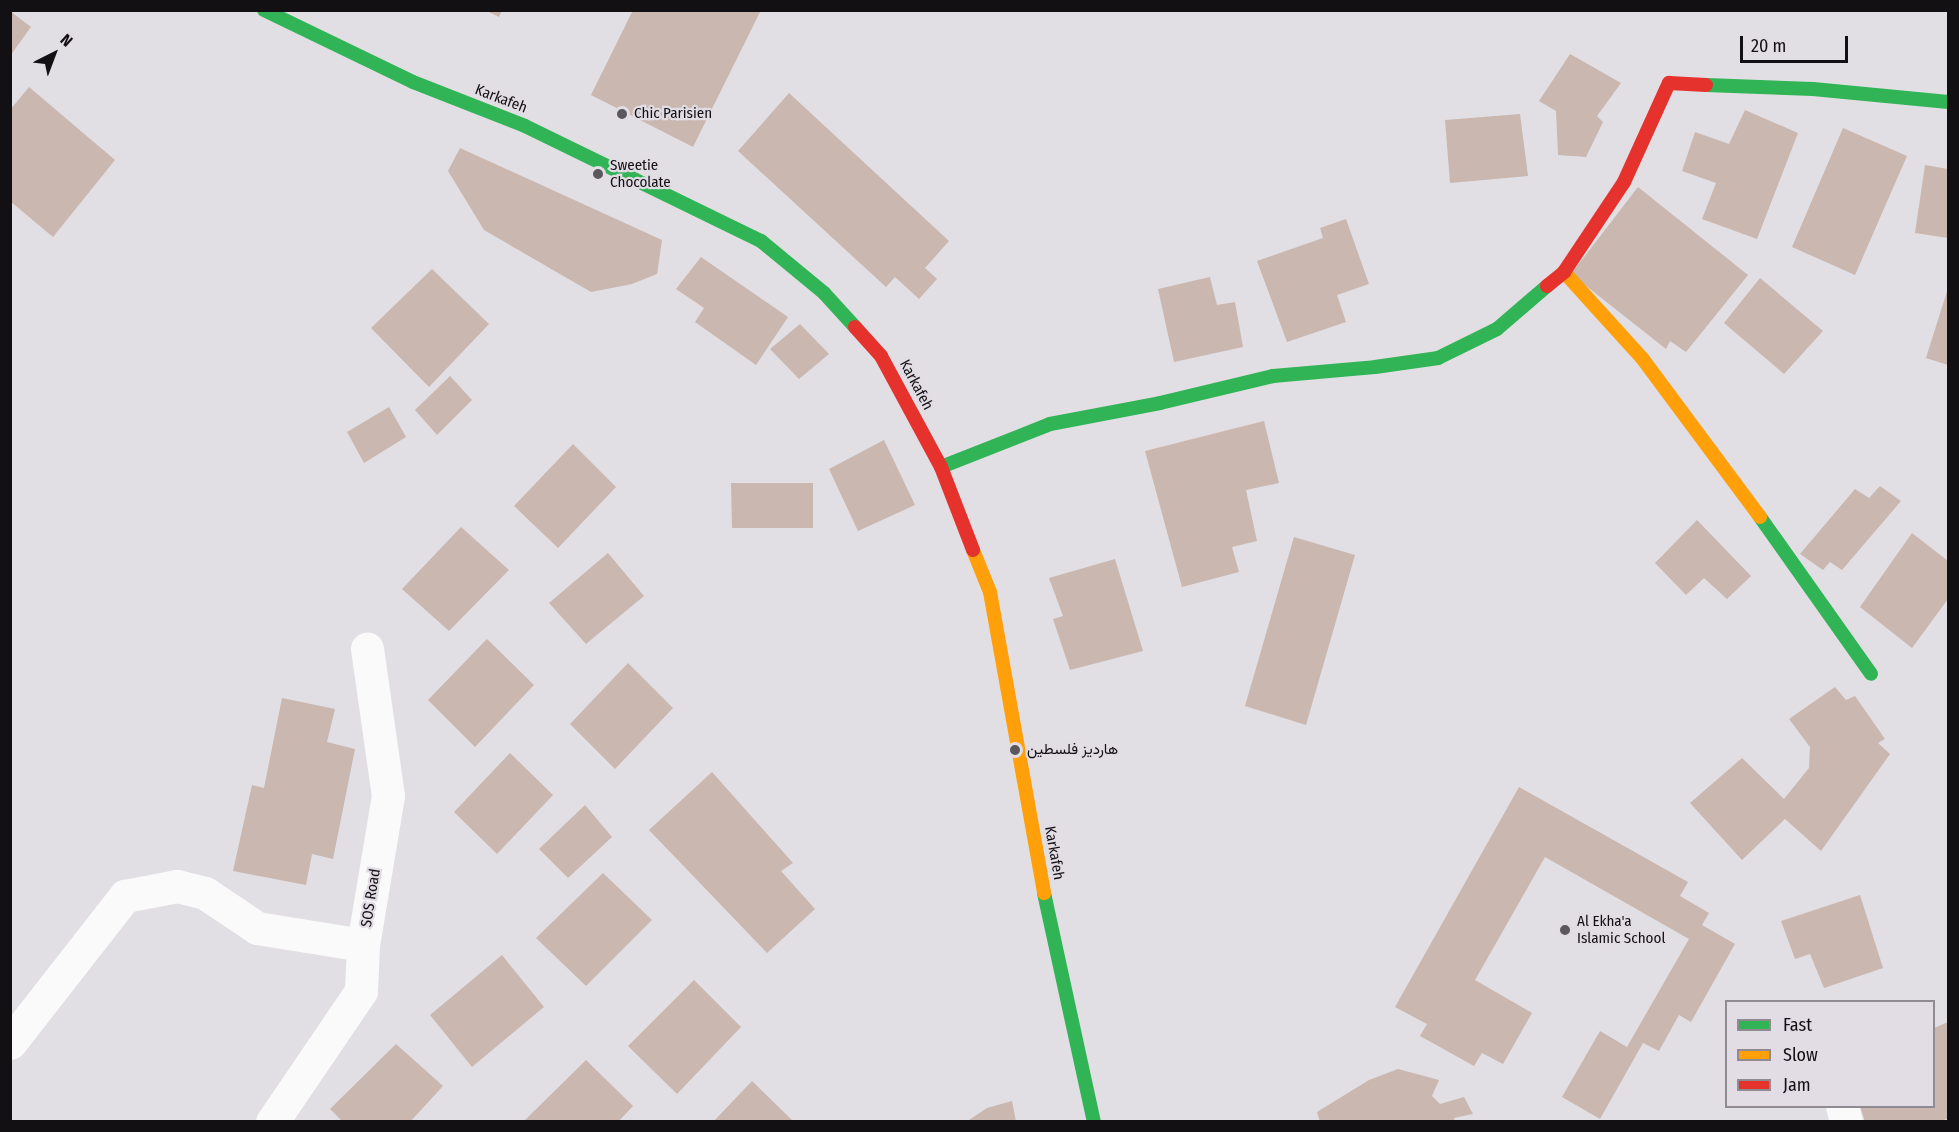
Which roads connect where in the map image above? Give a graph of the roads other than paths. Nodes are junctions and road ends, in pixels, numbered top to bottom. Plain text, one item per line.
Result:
1 (264, 10) edge
2 (1948, 102) edge
3 (1564, 272) junction
4 (941, 467) junction
5 (367, 648) dead end
6 (1871, 674) dead end
7 (363, 945) junction
8 (10, 1043) edge
9 (272, 1122) edge
10 (1094, 1122) edge

1 - 4 street, Karkafeh
2 - 3 street
3 - 4 street
3 - 6 street
4 - 10 street, Karkafeh
5 - 7 street, SOS Road
7 - 8 street
7 - 9 street, SOS Road

